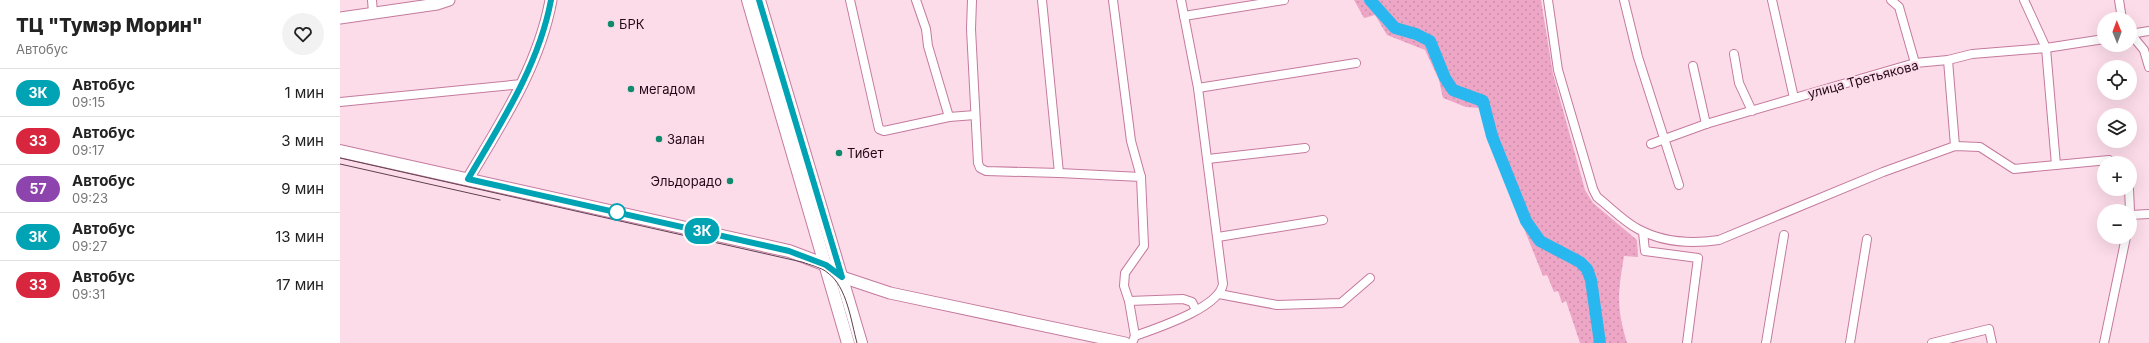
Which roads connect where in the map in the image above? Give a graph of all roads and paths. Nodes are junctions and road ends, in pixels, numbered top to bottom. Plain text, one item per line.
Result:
1 (372, 0) edge
2 (449, 0) edge
3 (551, 0) edge
4 (748, 0) edge
5 (759, 0) edge
6 (850, 0) edge
7 (916, 0) edge
8 (972, 0) edge
9 (1042, 0) edge
10 (1113, 0) edge
11 (1181, 0) edge
12 (1284, 0) edge
13 (1548, 0) edge
14 (1624, 0) edge
15 (1763, 0) edge
16 (1774, 0) edge
17 (1891, 0) edge
18 (2024, 0) edge
19 (2119, 0) edge
20 (2121, 12) edge
21 (373, 13) junction
22 (1184, 16) junction
23 (340, 18) edge
24 (2149, 31) edge
25 (2137, 33) edge
26 (2097, 39) edge
27 (2137, 42) edge
28 (2046, 48) junction
29 (1734, 54) dead end
30 (1948, 60) junction
31 (1356, 62) dead end
32 (1914, 64) junction
33 (1693, 66) dead end
34 (2149, 67) edge
35 (522, 84) junction
36 (1198, 88) junction
37 (1794, 98) junction
38 (340, 102) edge
39 (1752, 111) junction
40 (975, 116) junction
41 (949, 117) junction
42 (1706, 124) junction
43 (1666, 140) junction
44 (1651, 144) dead end
45 (1955, 146) junction
46 (1305, 148) dead end
47 (340, 151) edge
48 (1208, 159) junction
49 (2097, 161) edge
50 (2056, 165) junction
51 (1059, 173) junction
52 (1141, 177) junction
53 (468, 179) junction
54 (1679, 185) dead end
55 (2137, 214) edge
56 (2149, 214) edge
57 (1323, 220) dead end
58 (1643, 232) junction
59 (1784, 235) dead end
60 (1218, 237) junction
61 (1867, 239) dead end
62 (2125, 244) edge
63 (826, 265) junction
64 (842, 277) junction
65 (1370, 278) dead end
66 (1219, 294) junction
67 (1128, 301) junction
68 (1196, 310) junction
69 (1134, 339) edge
70 (848, 343) edge
71 (861, 343) edge
72 (1125, 343) edge
73 (1687, 343) edge
74 (1766, 343) edge
75 (1850, 343) edge
76 (1932, 343) edge
77 (1992, 343) edge
78 (2104, 343) edge

1 - 21 street
2 - 21 main road
3 - 35 main road
4 - 63 main road
5 - 64 main road
6 - 41 street
7 - 41 street
8 - 40 street
9 - 51 street
10 - 52 street
11 - 22 street
12 - 22 street
13 - 58 street
14 - 43 street
15 - 16 street
16 - 37 street
17 - 32 street
18 - 28 street
19 - 20 street
21 - 23 main road
22 - 36 street
24 - 25 street
26 - 28 street, улица Третьякова
27 - 34 street
28 - 30 street, улица Третьякова
28 - 50 street
29 - 39 street
30 - 32 street, улица Третьякова
30 - 45 street
31 - 36 street
32 - 37 street, улица Третьякова
33 - 42 street
35 - 38 street
35 - 53 main road
36 - 48 street
37 - 39 street, улица Третьякова
39 - 42 street, улица Третьякова
40 - 41 street
40 - 51 street
42 - 43 street, улица Третьякова
43 - 44 street, улица Третьякова
43 - 54 street
45 - 50 street
45 - 58 street
46 - 48 street
47 - 53 main road
48 - 60 street
49 - 50 street
51 - 52 street
52 - 67 street
53 - 63 main road
55 - 56 street
57 - 60 street
58 - 73 street
59 - 74 street
60 - 66 street
61 - 75 street
62 - 78 street
63 - 64 main road
63 - 70 main road
64 - 71 main road
64 - 72 main road
65 - 66 street
66 - 68 street
67 - 68 street
67 - 69 street
68 - 69 street
76 - 77 street

